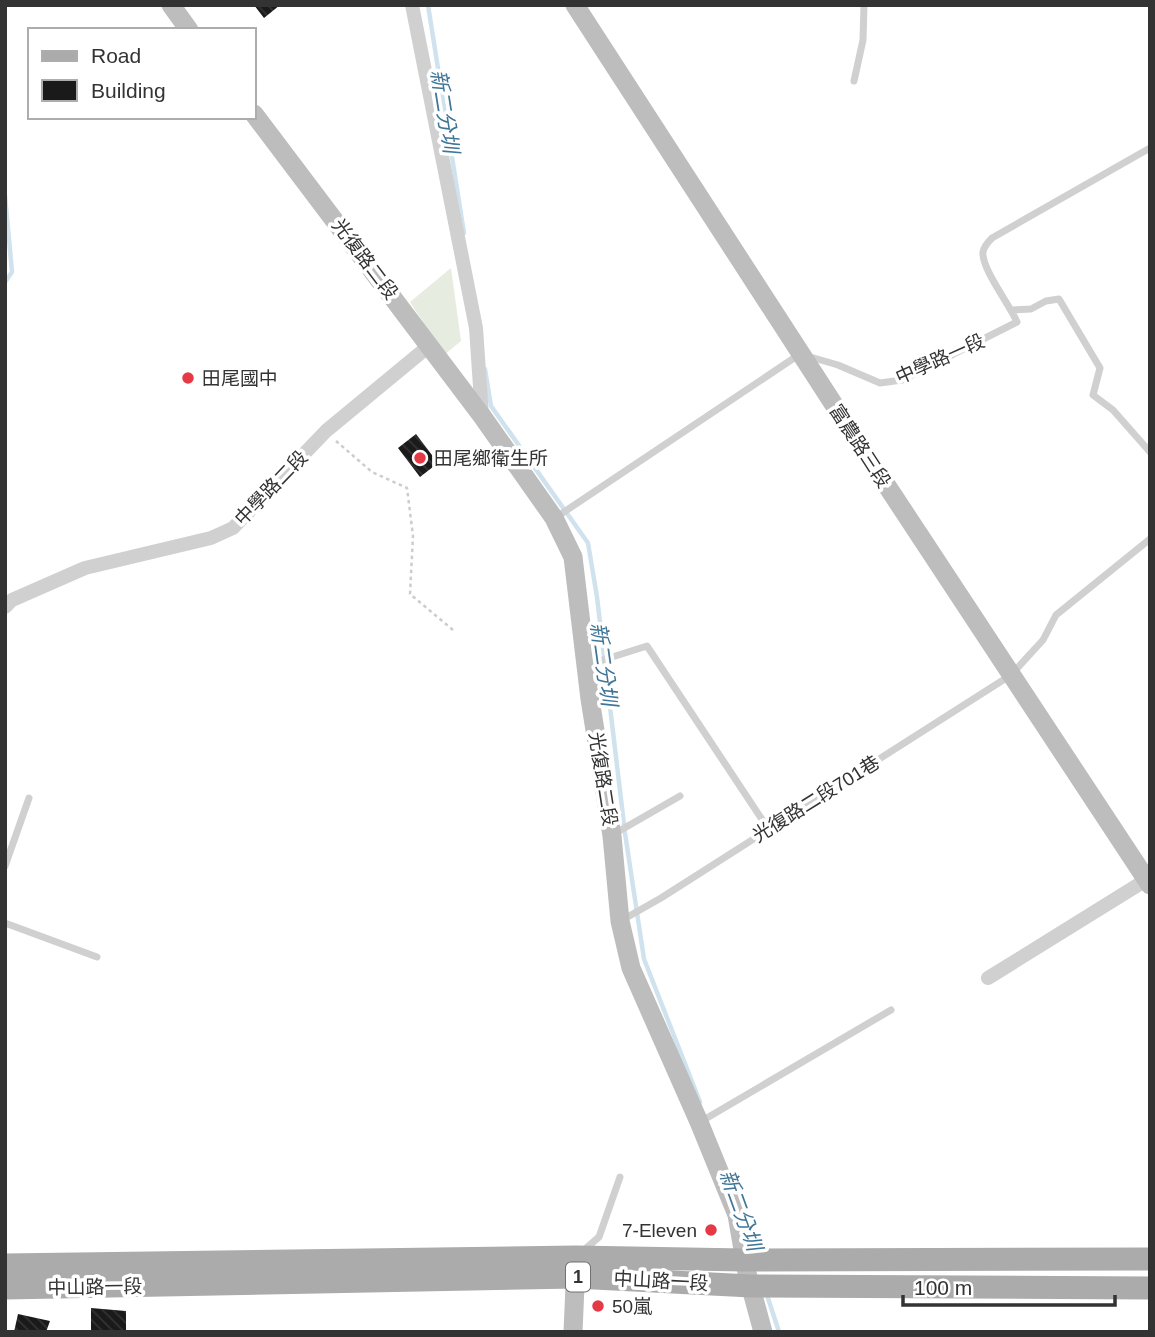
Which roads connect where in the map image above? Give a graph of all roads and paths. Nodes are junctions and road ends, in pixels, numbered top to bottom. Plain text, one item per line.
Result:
1 (171, 5) edge
2 (412, 5) edge
3 (575, 5) edge
4 (864, 5) edge
5 (188, 28) edge
6 (854, 81) dead end
7 (256, 117) edge
8 (1150, 148) edge
9 (1012, 310) junction
10 (430, 345) junction
11 (800, 354) junction
12 (482, 416) junction
13 (326, 431) junction
14 (1150, 452) edge
15 (554, 518) junction
16 (1150, 539) edge
17 (5, 607) edge
18 (453, 630) dead end
19 (586, 666) junction
20 (1011, 676) junction
21 (680, 796) dead end
22 (29, 798) dead end
23 (769, 830) junction
24 (612, 836) junction
25 (5, 866) edge
26 (1148, 883) edge
27 (620, 921) junction
28 (5, 923) edge
29 (97, 957) dead end
30 (988, 978) dead end
31 (891, 1010) dead end
32 (699, 1122) junction
33 (620, 1177) dead end
34 (1150, 1259) edge
35 (5, 1265) edge
36 (575, 1267) junction
37 (747, 1273) junction
38 (5, 1288) edge
39 (1150, 1288) edge
40 (573, 1332) edge
41 (763, 1332) edge

1 - 5 street
2 - 12 street
3 - 11 street, 富農路三段
4 - 6 lane
7 - 10 street, 光復路二段
8 - 9 lane
9 - 11 lane, 中學路一段
9 - 14 lane
10 - 12 street, 光復路二段
10 - 13 street, 中學路二段
11 - 15 lane
11 - 20 street, 富農路三段
12 - 15 street, 光復路二段
13 - 17 street, 中學路二段
13 - 18 path
15 - 19 street, 光復路二段
16 - 20 lane, 光復路二段701巷
19 - 23 lane
19 - 24 street, 光復路二段
20 - 23 lane, 光復路二段701巷
20 - 26 street, 富農路三段
21 - 24 lane
22 - 25 lane
23 - 27 lane, 光復路二段701巷
24 - 27 street, 光復路二段
26 - 30 street
27 - 32 street, 光復路二段
28 - 29 lane
31 - 32 lane
32 - 37 street, 光復路二段
33 - 36 lane
34 - 37 main road, 中山路一段 / 1
35 - 36 main road, 中山路一段 / 1
36 - 37 main road, 中山路一段 / 1
36 - 38 main road, 中山路一段 / 1
36 - 40 street
37 - 39 main road, 中山路一段 / 1
37 - 41 street, 光復路二段

